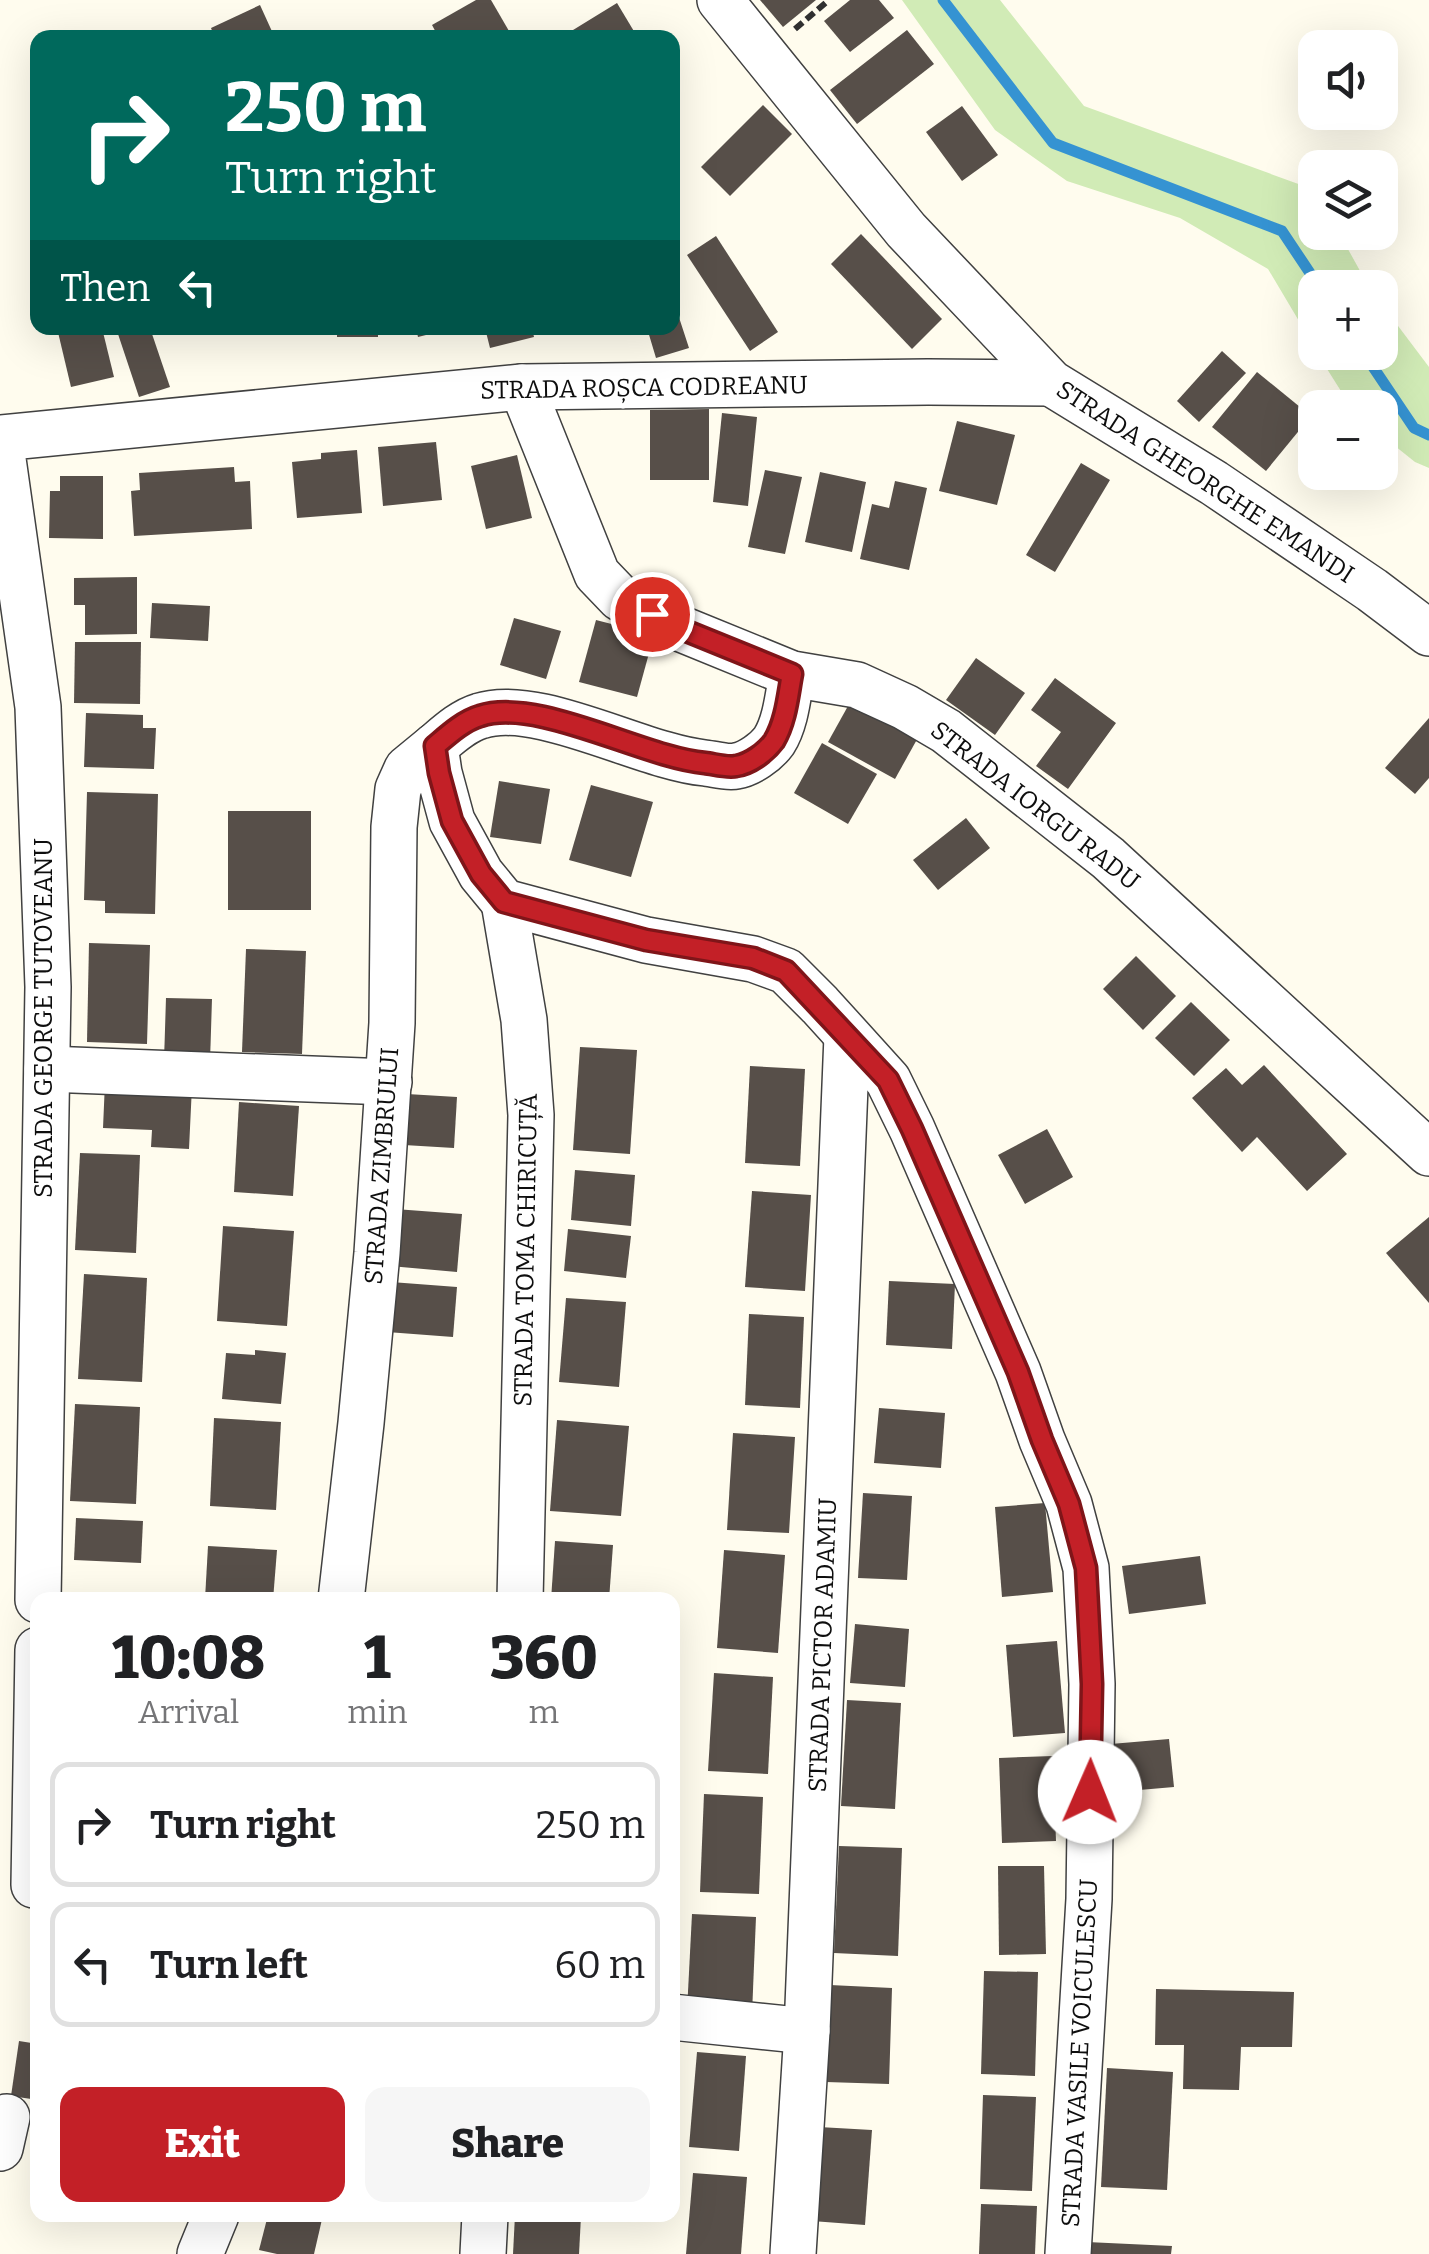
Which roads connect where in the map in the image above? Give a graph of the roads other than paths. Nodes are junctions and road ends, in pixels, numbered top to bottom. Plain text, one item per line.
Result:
1 (720, 0) edge
2 (1051, 384) junction
3 (522, 388) junction
4 (0, 438) edge
5 (1429, 633) edge
6 (792, 674) junction
7 (435, 746) junction
8 (504, 902) junction
9 (847, 1036) junction
10 (47, 1069) junction
11 (389, 1082) junction
12 (1429, 1153) edge
13 (38, 1592) edge
14 (342, 1592) edge
15 (520, 1592) edge
16 (680, 2018) edge
17 (807, 2031) junction
18 (213, 2222) edge
19 (485, 2222) edge
20 (200, 2254) edge
21 (483, 2254) edge
22 (793, 2254) edge
23 (1068, 2254) edge

1 - 2 street, STRADA GHEORGHE EMANDI
2 - 3 street, STRADA ROȘCA CODREANU
2 - 5 street, STRADA GHEORGHE EMANDI
3 - 4 street, STRADA ROȘCA CODREANU
3 - 6 street, STRADA IORGU RADU
4 - 10 street, STRADA GEORGE TUTOVEANU
6 - 7 street
6 - 12 street, STRADA IORGU RADU
7 - 8 street
7 - 11 street, STRADA ZIMBRULUI
8 - 9 street, STRADA VASILE VOICULESCU
8 - 15 street, STRADA TOMA CHIRICUȚĂ
9 - 17 street, STRADA PICTOR ADAMIU
9 - 23 street, STRADA VASILE VOICULESCU
10 - 11 street
10 - 13 street, STRADA GEORGE TUTOVEANU
11 - 14 street, STRADA ZIMBRULUI
16 - 17 street
17 - 22 street, STRADA PICTOR ADAMIU
18 - 20 street
19 - 21 street

